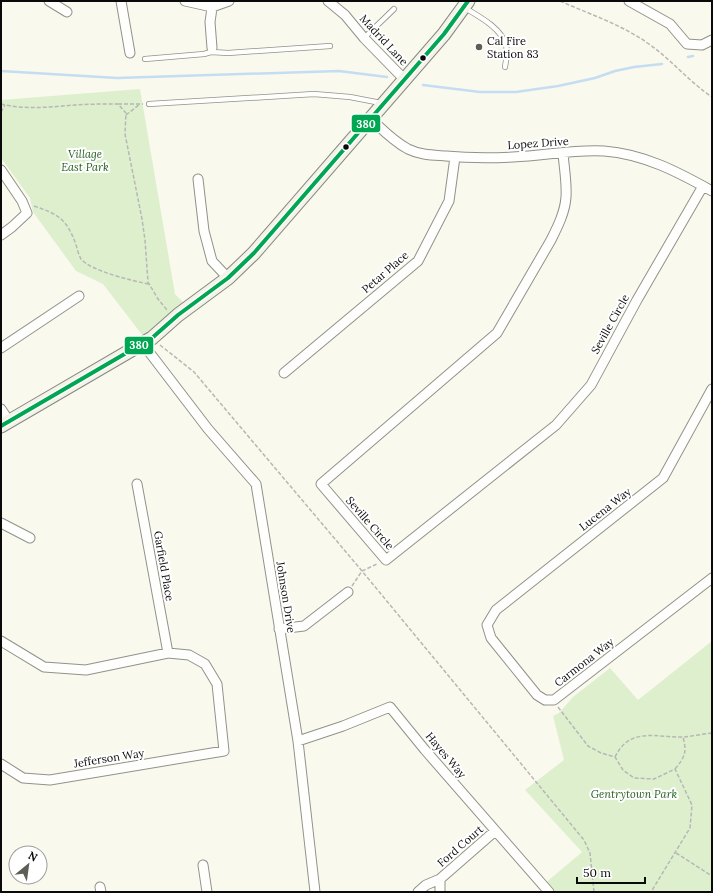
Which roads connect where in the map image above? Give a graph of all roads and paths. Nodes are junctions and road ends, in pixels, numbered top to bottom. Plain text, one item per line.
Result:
1 (49, 1) edge
2 (121, 1) edge
3 (185, 1) edge
4 (229, 1) edge
5 (328, 1) edge
6 (560, 1) edge
7 (629, 1) edge
8 (212, 4) edge
9 (466, 4) edge
10 (394, 9) dead end
11 (67, 12) dead end
12 (364, 38) junction
13 (712, 40) edge
14 (330, 46) dead end
15 (211, 50) junction
16 (130, 52) dead end
17 (145, 59) dead end
18 (505, 67) dead end
19 (405, 80) junction
20 (712, 97) edge
21 (383, 103) junction
22 (1, 104) edge
23 (118, 104) junction
24 (140, 104) junction
25 (149, 104) joint
26 (5, 105) junction
27 (1, 112) edge
28 (126, 116) junction
29 (370, 118) junction
30 (563, 153) junction
31 (455, 157) junction
32 (1, 170) edge
33 (198, 179) dead end
34 (703, 186) junction
35 (712, 191) edge
36 (23, 202) junction
37 (1, 235) edge
38 (228, 278) junction
39 (149, 284) junction
40 (79, 296) dead end
41 (174, 319) junction
42 (148, 341) junction
43 (1, 348) edge
44 (284, 373) dead end
45 (712, 389) edge
46 (1, 409) edge
47 (5, 423) edge
48 (137, 484) dead end
49 (1, 523) edge
50 (30, 538) dead end
51 (386, 560) junction
52 (362, 571) junction
53 (712, 578) edge
54 (348, 592) joint
55 (487, 625) joint
56 (279, 629) junction
57 (1, 641) edge
58 (168, 653) junction
59 (554, 700) junction
60 (712, 733) edge
61 (683, 737) junction
62 (298, 741) junction
63 (615, 757) junction
64 (1, 764) edge
65 (675, 770) junction
66 (495, 831) junction
67 (676, 853) junction
68 (203, 865) dead end
69 (712, 876) edge
70 (440, 879) junction
71 (207, 892) edge
72 (315, 892) edge
73 (418, 892) edge
74 (440, 892) edge
75 (549, 892) edge
76 (594, 892) edge
77 (651, 892) edge

1 - 11 street
2 - 16 street
3 - 8 street
4 - 8 street
5 - 12 street, Madrid Lane
6 - 20 path
7 - 13 street
8 - 15 street
9 - 18 lane
9 - 19 street
10 - 12 lane
12 - 19 street, Madrid Lane
14 - 15 lane
15 - 17 lane
19 - 21 street
21 - 25 lane
21 - 29 street
22 - 26 path
23 - 24 path
23 - 26 path
23 - 28 path
24 - 25 path
24 - 28 path
26 - 27 path
28 - 39 path
29 - 31 street, Lopez Drive
29 - 38 street
30 - 31 street, Lopez Drive
30 - 34 street, Lopez Drive
30 - 51 street, Seville Circle
31 - 44 street, Petar Place
32 - 36 street
33 - 38 street
34 - 35 street, Lopez Drive
34 - 51 street, Seville Circle
36 - 37 street
36 - 39 path
38 - 41 street
39 - 41 path
40 - 43 street
41 - 42 street
42 - 47 street
42 - 52 path
42 - 56 street, Johnson Drive
45 - 55 street, Lucena Way
46 - 47 street
48 - 58 street, Garfield Place
49 - 50 street
51 - 52 path
52 - 54 path
52 - 76 path
53 - 59 street, Carmona Way
54 - 56 street
55 - 59 street, Carmona Way
56 - 62 street, Johnson Drive
57 - 58 street
58 - 64 street, Jefferson Way
59 - 63 path
60 - 61 path
61 - 63 path
61 - 65 path
62 - 66 street, Hayes Way
62 - 72 street, Johnson Drive
63 - 65 path
65 - 67 path
66 - 70 street, Ford Court
66 - 75 street, Hayes Way
67 - 69 path
67 - 77 path
68 - 71 street
70 - 73 street, Ford Court
70 - 74 street, Ford Court

